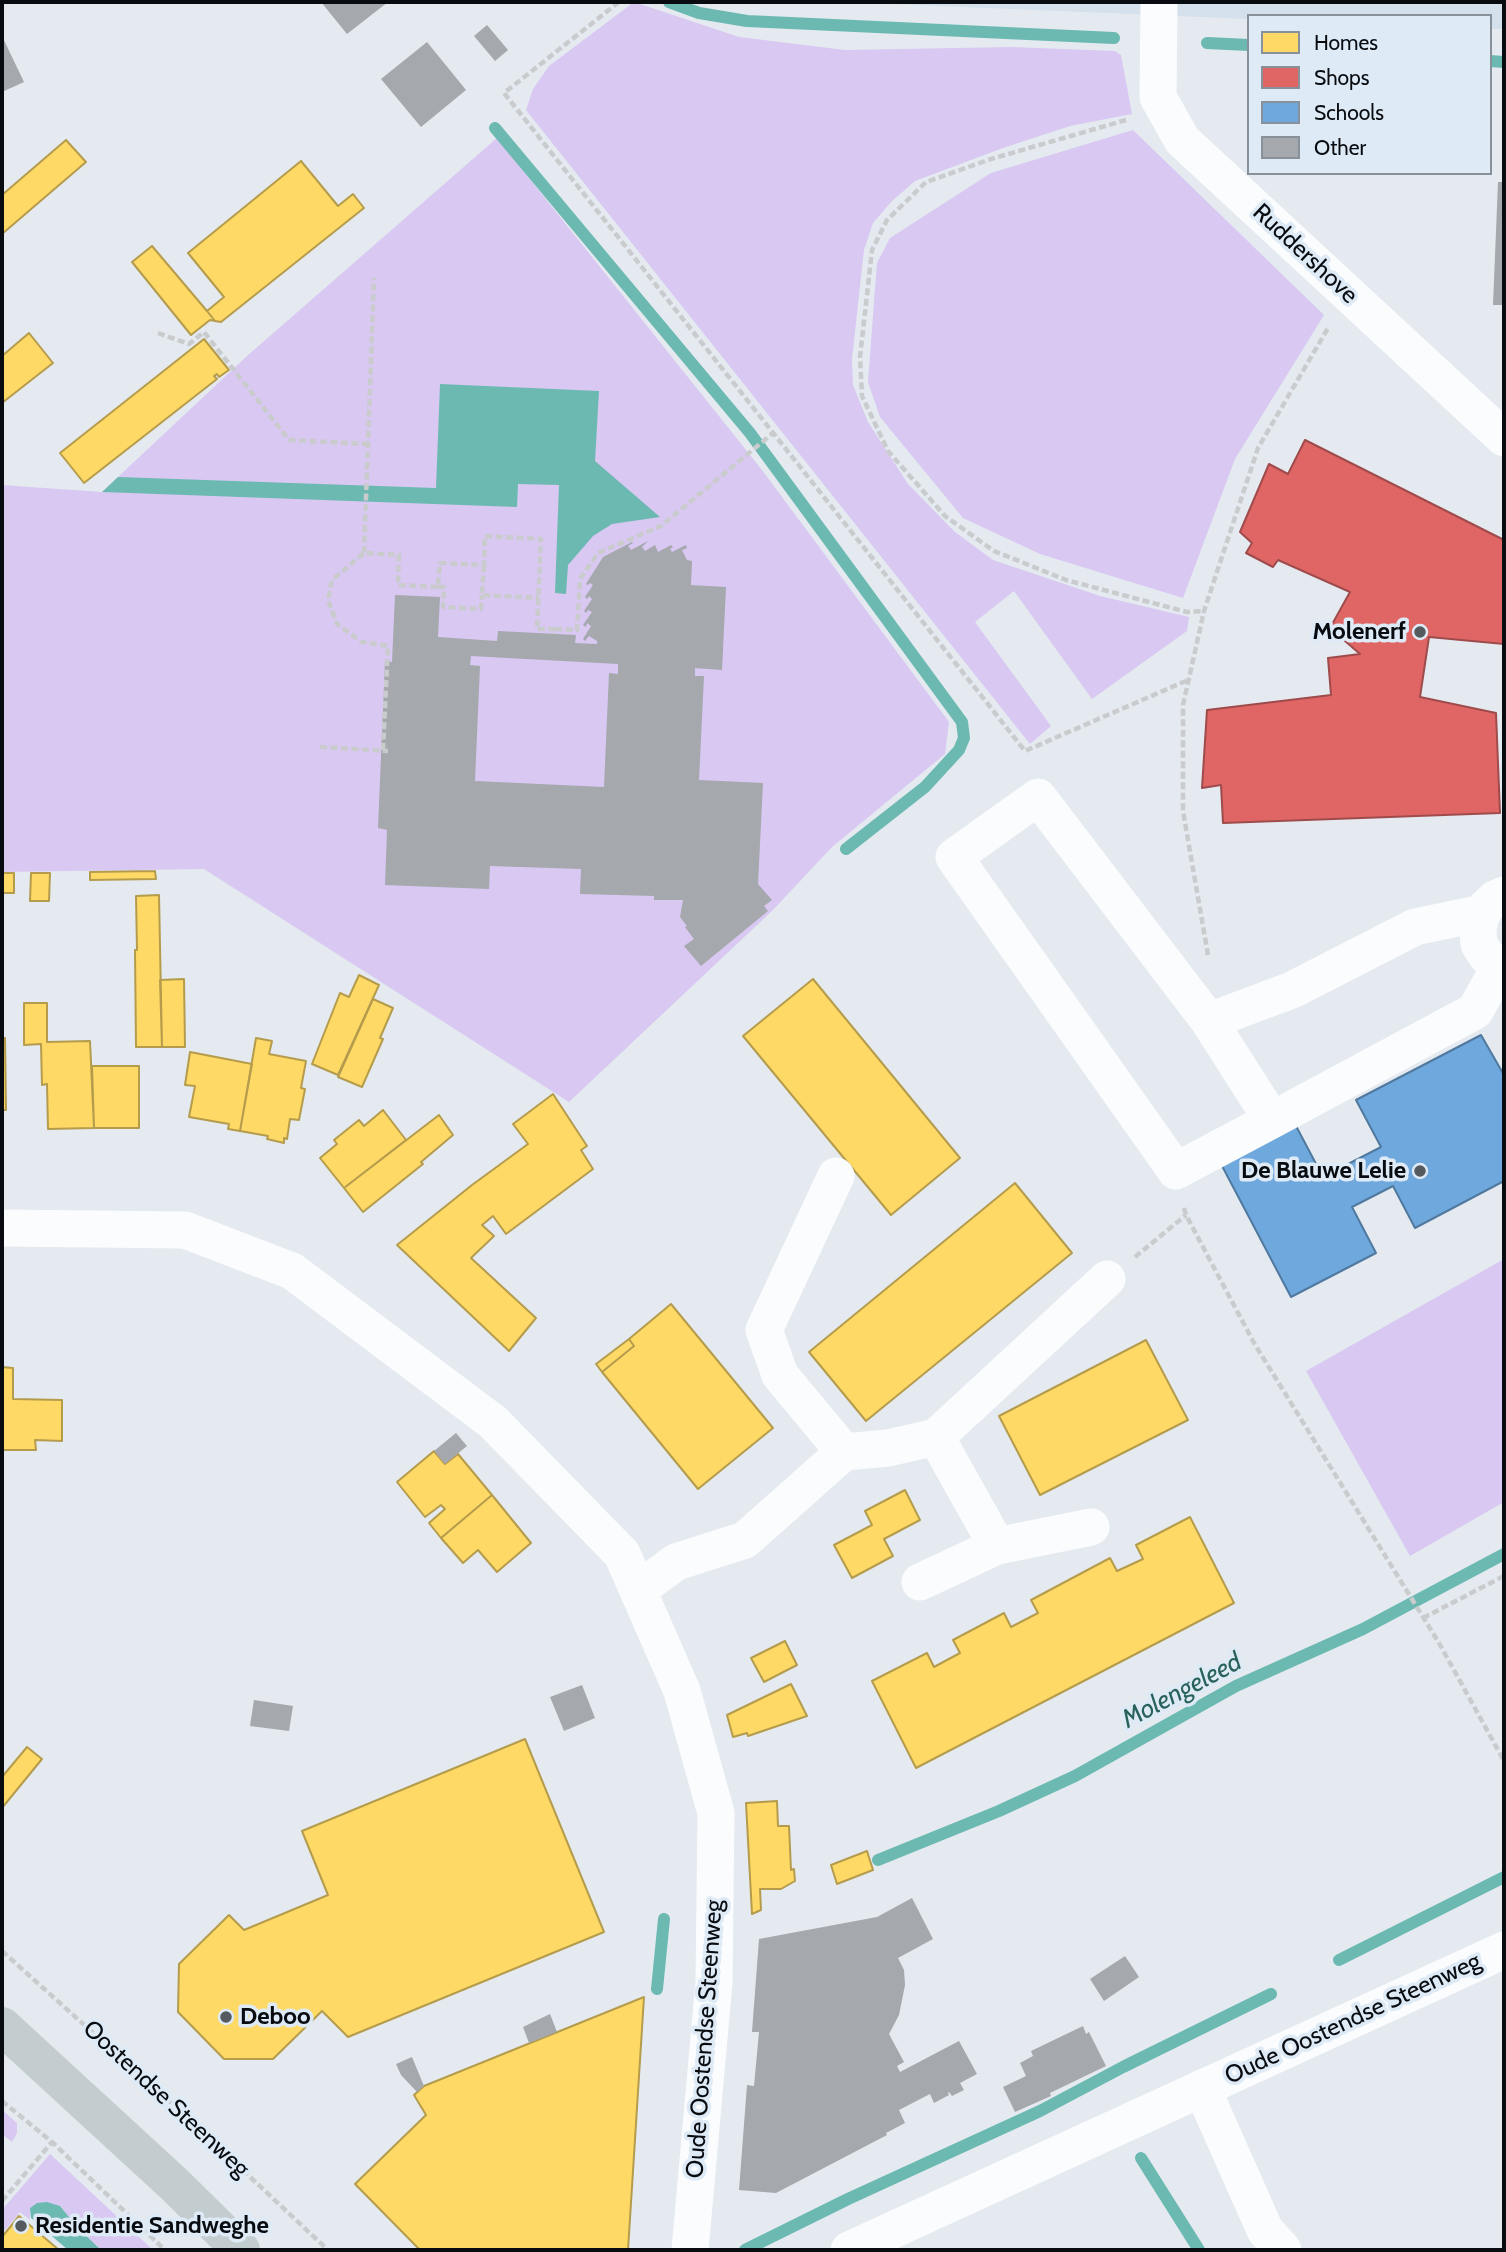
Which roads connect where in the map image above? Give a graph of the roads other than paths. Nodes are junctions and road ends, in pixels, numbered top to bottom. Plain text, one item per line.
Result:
1 (1159, 2) edge
2 (1504, 438) edge
3 (1493, 904) edge
4 (1502, 967) edge
5 (1209, 1021) junction
6 (1272, 1120) junction
7 (836, 1176) dead end
8 (2, 1228) edge
9 (1107, 1279) road end
10 (936, 1437) junction
11 (844, 1452) junction
12 (1091, 1527) dead end
13 (997, 1546) junction
14 (920, 1582) dead end
15 (638, 1590) junction
16 (1504, 1950) edge
17 (2, 2026) edge
18 (1202, 2088) junction
19 (241, 2250) edge
20 (690, 2250) edge
21 (849, 2250) edge
22 (1283, 2250) edge

1 - 2 street, Ruddershove
3 - 4 street
3 - 5 street
4 - 6 street
5 - 6 street
5 - 6 street
7 - 11 street
8 - 15 street, Oude Oostendse Steenweg
9 - 10 street
10 - 11 street
10 - 13 street
11 - 15 street
12 - 13 street
13 - 14 street
15 - 20 street, Oude Oostendse Steenweg
16 - 18 street, Oude Oostendse Steenweg
17 - 19 main road
18 - 21 street, Oude Oostendse Steenweg
18 - 22 street, Oude Oostendse Steenweg

